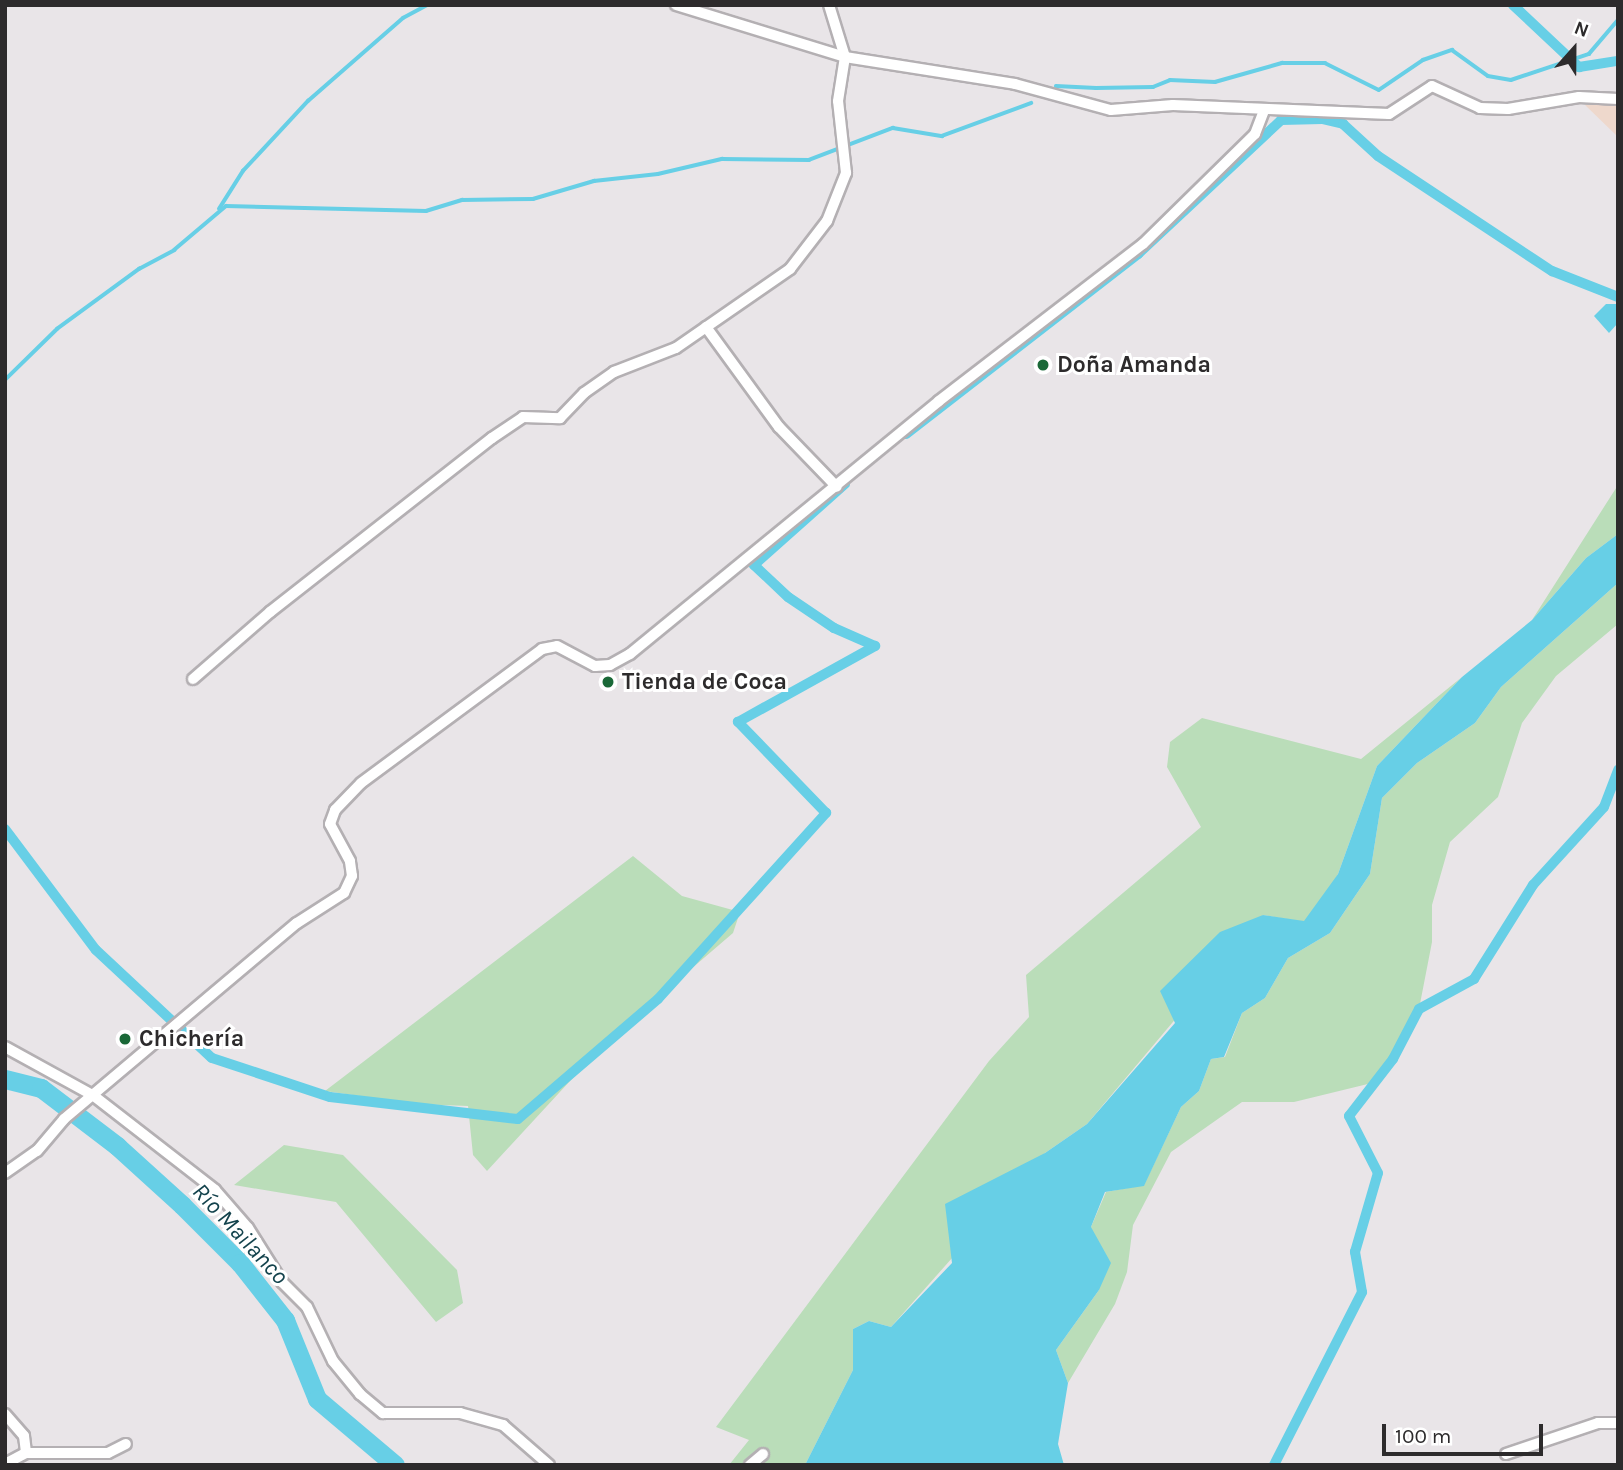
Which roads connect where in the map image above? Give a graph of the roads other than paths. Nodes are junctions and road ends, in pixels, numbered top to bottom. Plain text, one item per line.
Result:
1 (676, 5) edge
2 (829, 5) edge
3 (845, 57) junction
4 (1618, 99) edge
5 (1264, 111) junction
6 (706, 327) junction
7 (837, 487) junction
8 (193, 678) dead end
9 (5, 1047) edge
10 (94, 1096) junction
11 (5, 1173) edge
12 (5, 1413) edge
13 (1618, 1423) edge
14 (126, 1444) dead end
15 (26, 1453) junction
16 (762, 1454) dead end
17 (1506, 1454) dead end
18 (5, 1464) edge
19 (549, 1465) edge
20 (750, 1465) edge

1 - 3 street
2 - 3 street
3 - 5 street
3 - 6 street
4 - 5 street
5 - 7 street
6 - 7 street
6 - 8 street
7 - 10 street
9 - 10 street
10 - 11 street
10 - 19 street
12 - 15 street
13 - 17 street
14 - 15 street
15 - 18 street
16 - 20 street

